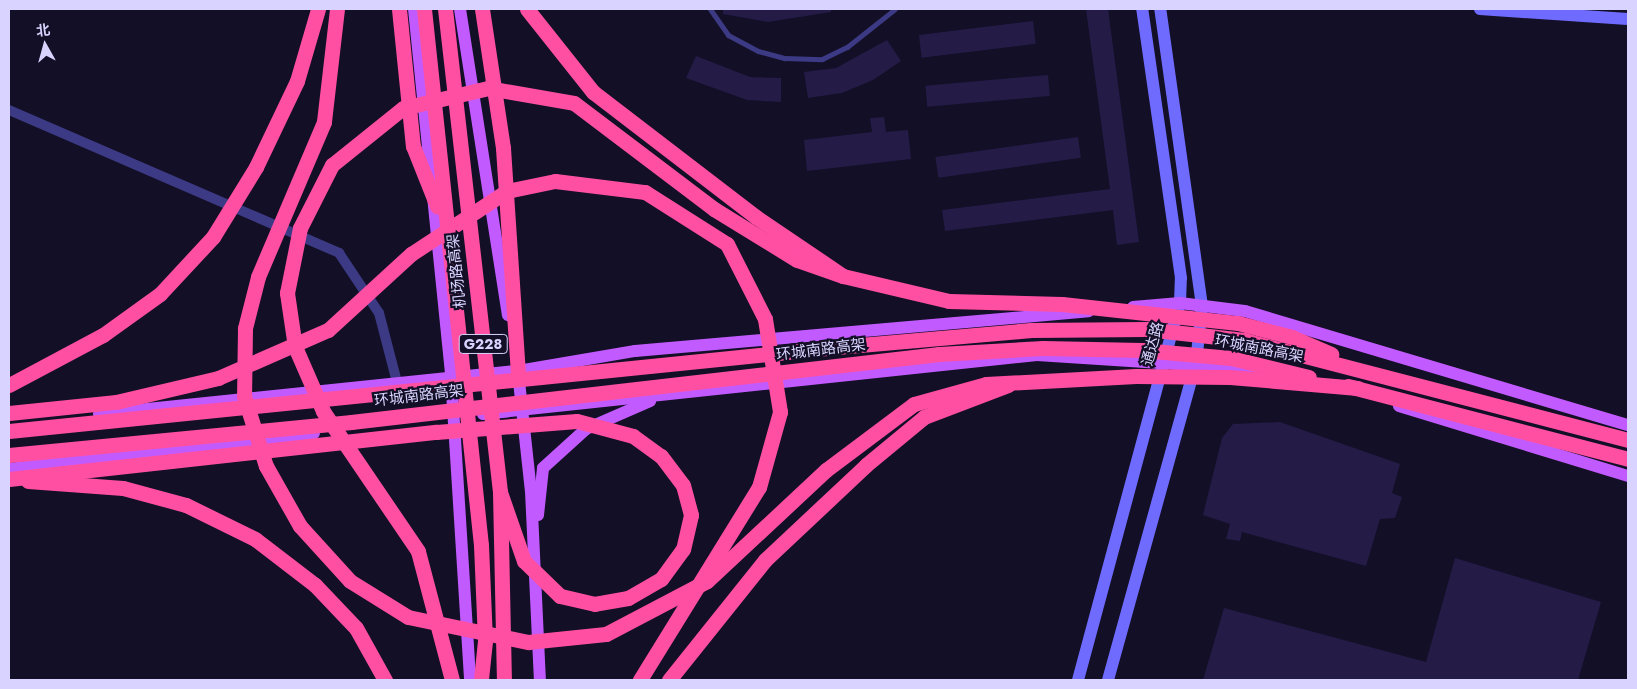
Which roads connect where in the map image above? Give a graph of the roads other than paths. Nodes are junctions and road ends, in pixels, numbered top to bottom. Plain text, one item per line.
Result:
1 (318, 9) edge
2 (337, 9) edge
3 (400, 9) edge
4 (414, 9) edge
5 (424, 9) edge
6 (445, 9) edge
7 (460, 9) edge
8 (482, 9) edge
9 (527, 9) edge
10 (710, 9) edge
11 (895, 9) edge
12 (1142, 9) edge
13 (1160, 9) edge
14 (1480, 9) edge
15 (1628, 19) edge
16 (9, 110) edge
17 (437, 206) junction
18 (844, 276) junction
19 (1180, 303) junction
20 (1202, 306) junction
21 (1166, 360) junction
22 (1196, 363) junction
23 (1367, 370) junction
24 (518, 371) junction
25 (451, 376) junction
26 (1026, 379) junction
27 (397, 382) junction
28 (9, 385) edge
29 (1358, 388) junction
30 (661, 396) junction
31 (522, 411) junction
32 (9, 413) edge
33 (454, 416) junction
34 (9, 424) edge
35 (1628, 425) edge
36 (9, 431) edge
37 (1628, 440) edge
38 (9, 455) edge
39 (1628, 459) edge
40 (9, 469) edge
41 (1628, 476) edge
42 (9, 479) edge
43 (500, 492) junction
44 (535, 552) junction
45 (385, 680) edge
46 (452, 680) edge
47 (470, 680) edge
48 (481, 680) edge
49 (504, 680) edge
50 (540, 680) edge
51 (640, 680) edge
52 (669, 680) edge
53 (1078, 680) edge
54 (1108, 680) edge

1 - 28 highway, bridge
2 - 26 highway, bridge
3 - 17 highway
4 - 17 main road
5 - 48 highway, 机场路高架 / G228, bridge
6 - 43 highway, 机场路高架 / G228, bridge
7 - 24 main road
8 - 24 highway
9 - 18 highway, bridge
10 - 11 lane
12 - 19 street, 通达路
13 - 20 street
14 - 15 street
16 - 27 street
17 - 25 main road
18 - 23 highway, bridge
18 - 46 highway, bridge
19 - 20 main road
19 - 21 street, 通达路
19 - 24 main road
20 - 22 street
20 - 35 main road
21 - 22 main road
21 - 30 main road
21 - 53 street, 通达路
22 - 41 main road
22 - 54 street
23 - 36 highway, 环城南路高架, bridge
23 - 37 highway, 环城南路高架, bridge
24 - 25 main road
24 - 31 main road
25 - 27 main road
25 - 33 main road
26 - 29 highway, bridge
26 - 52 highway, bridge
27 - 34 main road
29 - 38 highway, 环城南路高架, bridge
29 - 39 highway, 环城南路高架, bridge
30 - 31 main road
30 - 44 main road
31 - 33 main road
31 - 44 main road
32 - 51 highway, bridge
33 - 40 main road
33 - 47 main road
42 - 43 highway, bridge
42 - 45 highway, bridge
43 - 49 highway, 机场路高架 / G228, bridge
44 - 50 main road

